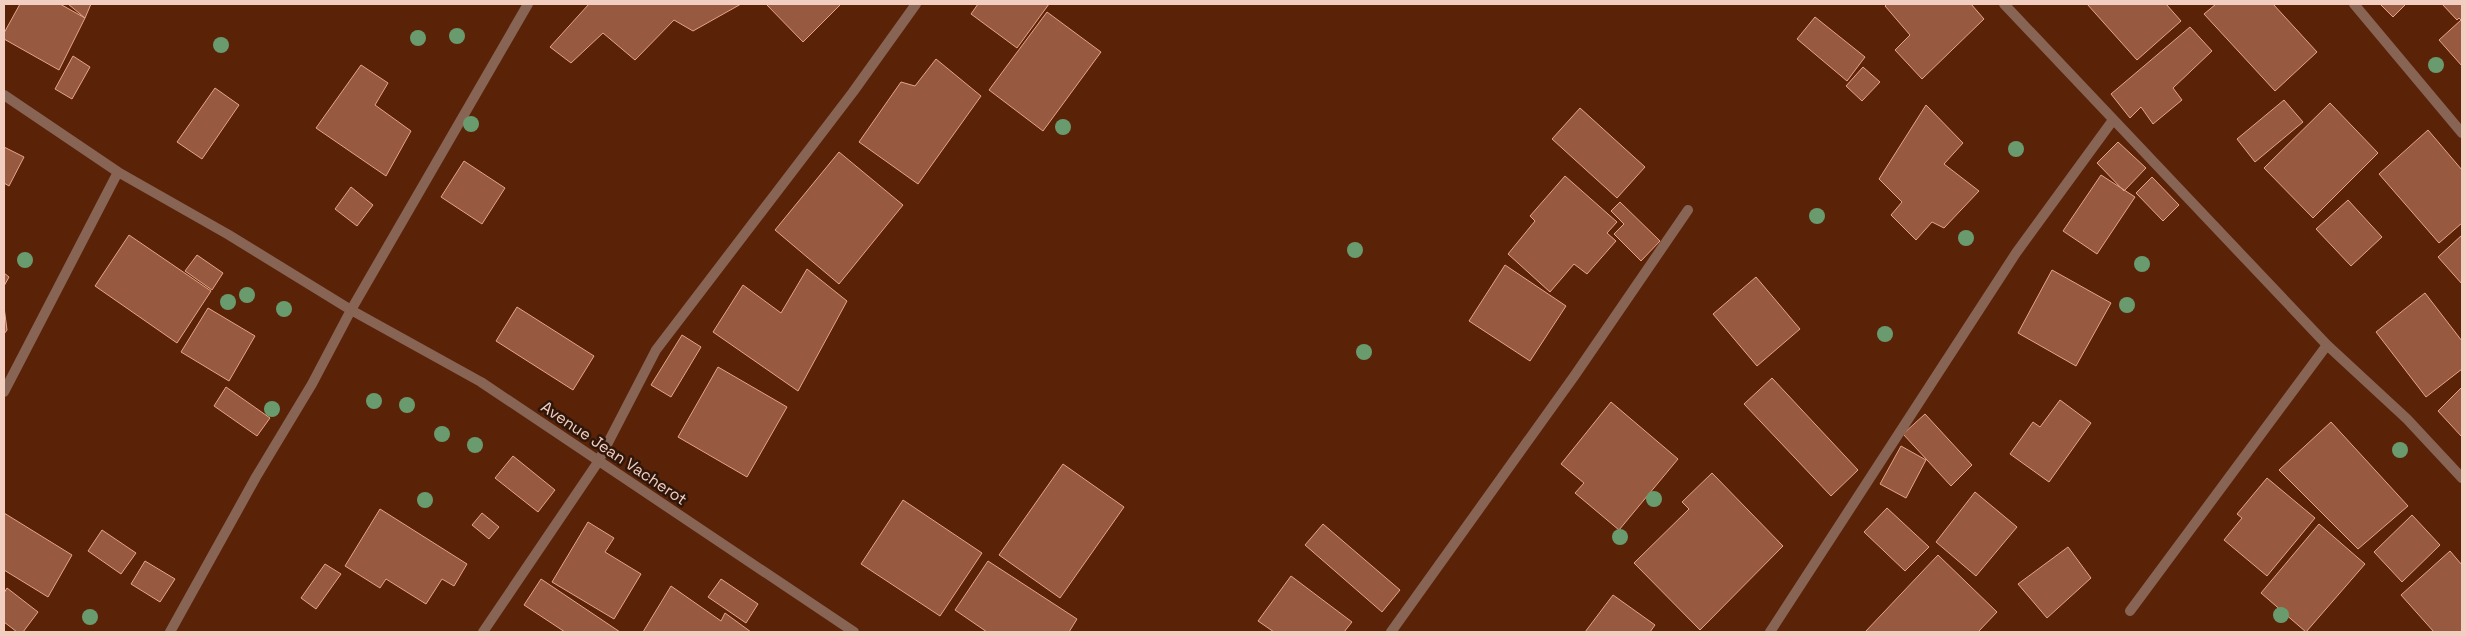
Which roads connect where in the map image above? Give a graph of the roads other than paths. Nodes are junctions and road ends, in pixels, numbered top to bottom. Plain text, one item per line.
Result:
1 (528, 4) edge
2 (916, 4) edge
3 (2004, 4) edge
4 (2354, 4) edge
5 (4, 94) edge
6 (2113, 120) junction
7 (2462, 133) edge
8 (118, 172) junction
9 (1688, 210) dead end
10 (351, 310) junction
11 (2327, 345) junction
12 (4, 392) edge
13 (598, 462) junction
14 (2462, 478) edge
15 (2130, 611) dead end
16 (170, 632) edge
17 (483, 632) edge
18 (854, 632) edge
19 (1391, 632) edge
20 (1770, 632) edge

1 - 10 street
2 - 13 street
3 - 6 street
4 - 7 street
5 - 8 street
6 - 11 street
6 - 20 street
8 - 10 street, Avenue Jean Vacherot
8 - 12 street
9 - 19 street
10 - 13 street, Avenue Jean Vacherot
10 - 16 street
11 - 14 street
11 - 15 street
13 - 17 street
13 - 18 street, Avenue Jean Vacherot

